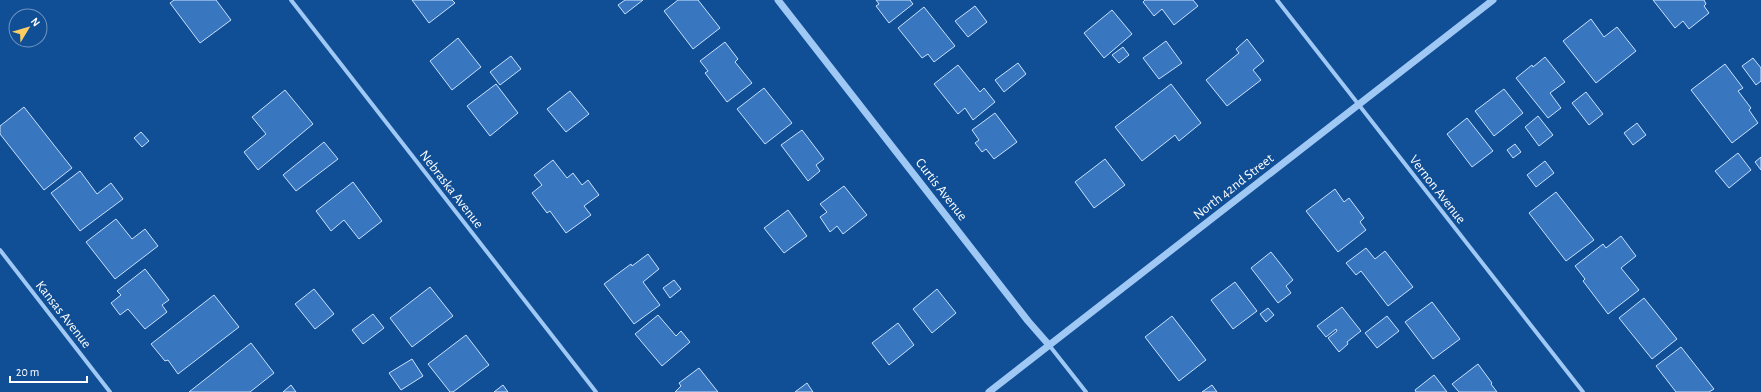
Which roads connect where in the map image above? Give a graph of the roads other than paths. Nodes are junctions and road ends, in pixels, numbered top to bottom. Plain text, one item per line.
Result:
1 (291, 0) edge
2 (778, 0) edge
3 (1277, 0) edge
4 (1493, 0) edge
5 (1358, 105) junction
6 (0, 250) edge
7 (1049, 345) junction
8 (110, 392) edge
9 (596, 392) edge
10 (989, 392) edge
11 (1086, 392) edge
12 (1582, 392) edge

1 - 9 street, Nebraska Avenue
2 - 7 street, Curtis Avenue
3 - 5 street, Vernon Avenue
4 - 5 street, North 42nd Street
5 - 7 street, North 42nd Street
5 - 12 street, Vernon Avenue
6 - 8 street, Kansas Avenue
7 - 10 street, North 42nd Street
7 - 11 street, Curtis Avenue

